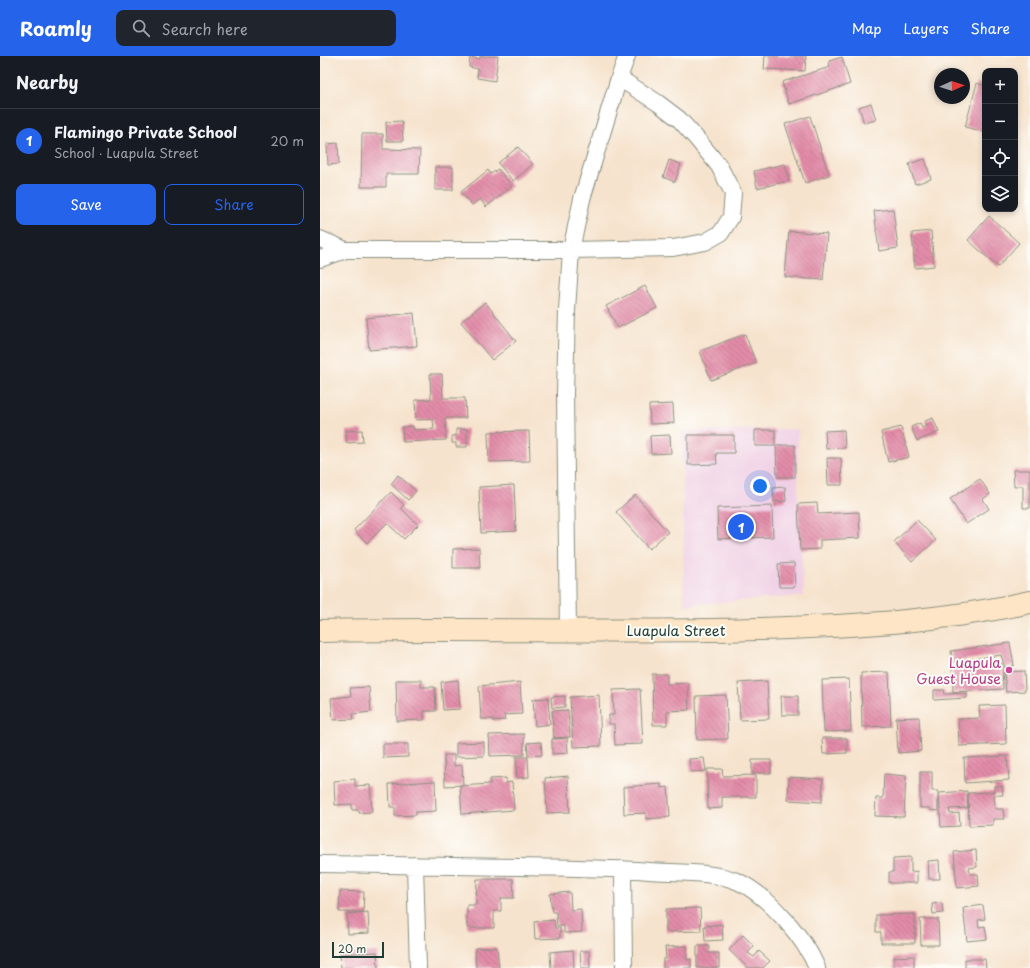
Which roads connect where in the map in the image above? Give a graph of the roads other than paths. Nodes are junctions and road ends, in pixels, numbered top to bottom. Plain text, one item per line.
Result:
1 (627, 56) edge
2 (619, 78) junction
3 (320, 239) edge
4 (346, 250) junction
5 (571, 250) junction
6 (320, 259) edge
7 (1030, 602) edge
8 (568, 630) junction
9 (320, 631) edge
10 (320, 864) edge
11 (415, 865) junction
12 (623, 869) junction
13 (418, 968) edge
14 (624, 968) edge
15 (817, 968) edge

1 - 2 street
2 - 5 street
2 - 5 street
3 - 4 street
4 - 5 street
4 - 6 street
5 - 8 street
7 - 8 street, Luapula Street
8 - 9 street, Luapula Street
10 - 11 street
11 - 12 street
11 - 13 street
12 - 14 street
12 - 15 street

